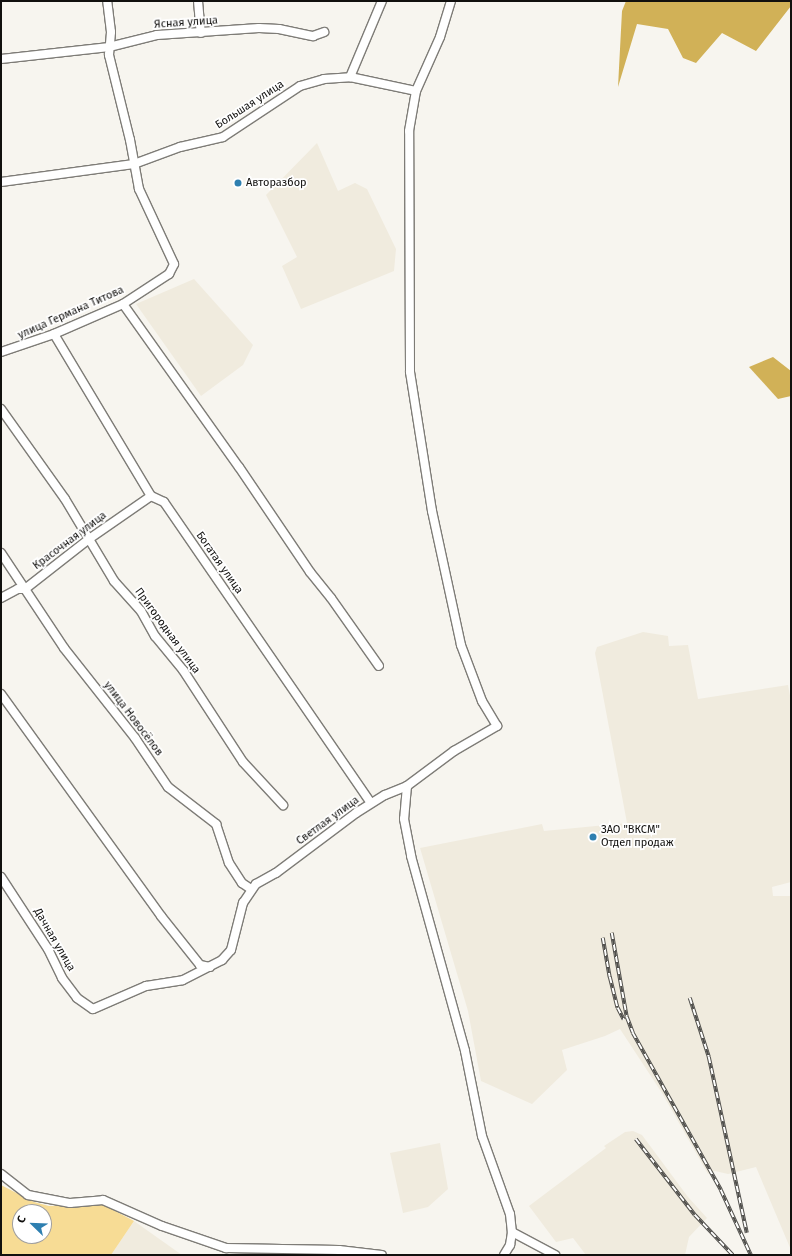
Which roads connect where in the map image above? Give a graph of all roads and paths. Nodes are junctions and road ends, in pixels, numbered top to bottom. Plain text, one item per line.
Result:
1 (107, 1) edge
2 (198, 1) edge
3 (382, 1) edge
4 (451, 1) edge
5 (324, 32) dead end
6 (201, 33) junction
7 (109, 47) junction
8 (1, 59) edge
9 (350, 76) junction
10 (416, 91) junction
11 (134, 164) junction
12 (1, 182) edge
13 (124, 304) junction
14 (54, 334) junction
15 (1, 352) edge
16 (1, 408) edge
17 (151, 496) junction
18 (89, 539) junction
19 (1, 553) edge
20 (26, 589) junction
21 (1, 598) edge
22 (379, 666) dead end
23 (1, 694) edge
24 (407, 786) junction
25 (371, 803) junction
26 (283, 805) dead end
27 (1, 877) edge
28 (251, 889) junction
29 (210, 968) junction
30 (93, 1009) joint
31 (1, 1174) edge
32 (512, 1232) junction
33 (382, 1255) edge
34 (504, 1255) edge
35 (555, 1255) edge

1 - 7 street
2 - 6 street
3 - 9 street
4 - 10 street
5 - 6 street, Ясная улица
6 - 7 street, Ясная улица
7 - 8 street, Ясная улица
7 - 11 street
9 - 10 street, Большая улица
9 - 11 street, Большая улица
10 - 24 street, Светлая улица
11 - 12 street, Большая улица
11 - 13 street, улица Германа Титова
13 - 14 street, улица Германа Титова
13 - 22 street
14 - 15 street, улица Германа Титова
14 - 17 street, Богатая улица
16 - 18 street, Пригородная улица
17 - 18 street, Красочная улица
17 - 25 street, Богатая улица
18 - 20 street, Красочная улица
18 - 26 street, Пригородная улица
19 - 20 street, улица Новосёлов
20 - 21 street, Красочная улица
20 - 28 street, улица Новосёлов
23 - 29 street
24 - 25 street, Светлая улица
24 - 32 street
25 - 28 street, Светлая улица
27 - 30 street, Дачная улица
28 - 29 street, Светлая улица
29 - 30 street, Светлая улица
31 - 33 street
32 - 34 street
32 - 35 street

